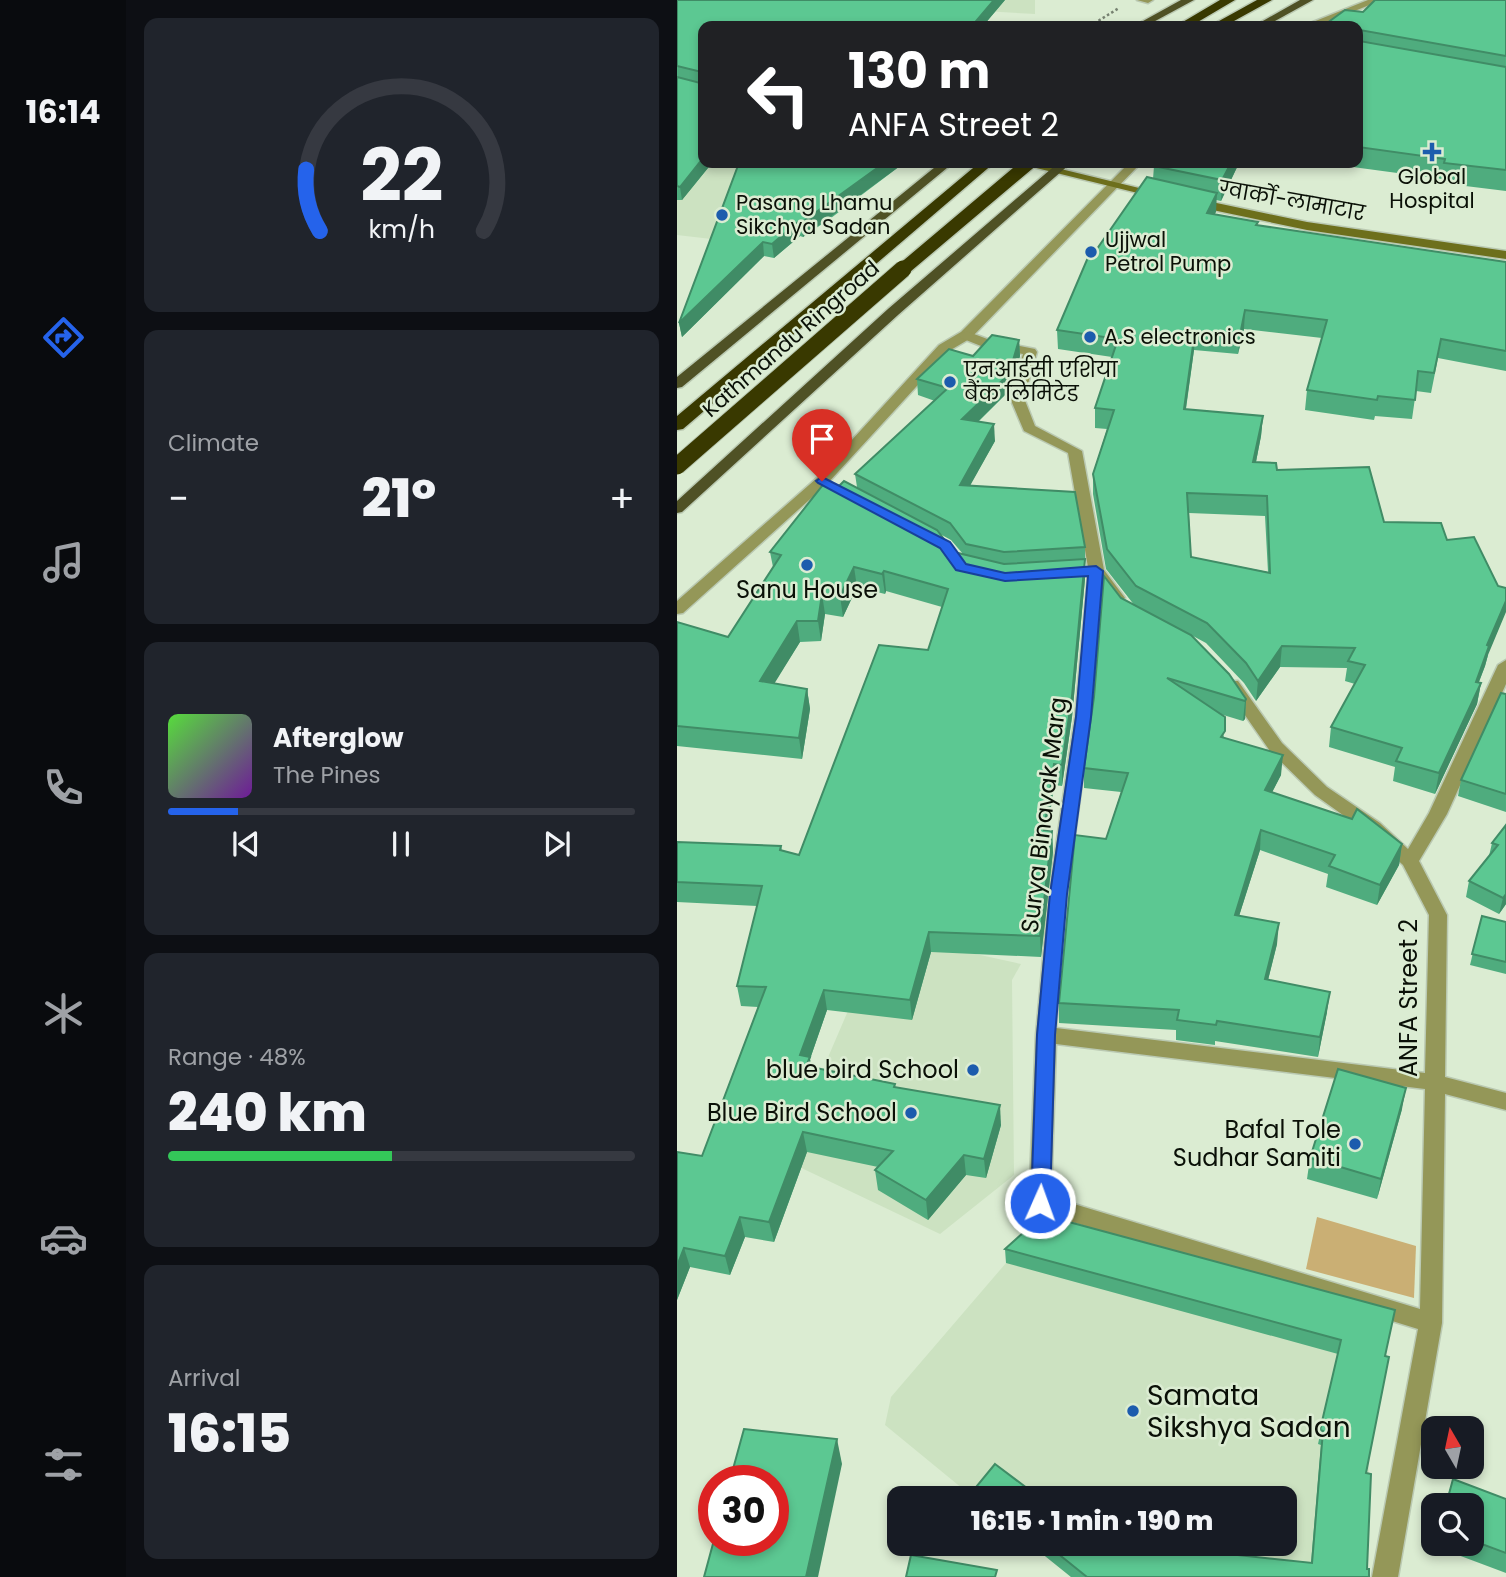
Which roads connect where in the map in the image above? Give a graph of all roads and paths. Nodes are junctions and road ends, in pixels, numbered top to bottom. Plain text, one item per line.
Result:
1 (1142, 0) edge
2 (1148, 0) edge
3 (1189, 0) edge
4 (1229, 0) edge
5 (1266, 0) edge
6 (1308, 0) edge
7 (1377, 0) edge
8 (1126, 4) dead end
9 (1098, 21) edge
10 (1149, 21) edge
11 (1191, 21) edge
12 (1225, 21) edge
13 (1268, 21) edge
14 (1321, 21) edge
15 (942, 168) edge
16 (981, 168) edge
17 (1023, 168) edge
18 (1059, 168) edge
19 (1063, 168) edge
20 (1130, 168) edge
21 (1115, 184) junction
22 (1506, 255) edge
23 (966, 335) junction
24 (677, 384) edge
25 (677, 425) edge
26 (677, 466) edge
27 (822, 481) junction
28 (844, 493) edge
29 (677, 509) edge
30 (1096, 571) junction
31 (1044, 574) edge
32 (677, 609) edge
33 (1128, 612) edge
34 (1506, 665) edge
35 (1217, 669) edge
36 (1410, 862) junction
37 (1046, 1035) junction
38 (1434, 1082) junction
39 (1506, 1102) edge
40 (1431, 1323) junction
41 (1385, 1577) edge

1 - 2 street
3 - 10 main road
4 - 11 highway
5 - 12 highway
6 - 13 main road
7 - 14 street
8 - 9 path
15 - 24 main road
16 - 25 highway, Kathmandu Ringroad
17 - 26 highway, Kathmandu Ringroad, bridge
18 - 29 main road
19 - 21 main road, ग्वार्को-लामाटार
20 - 21 street
21 - 22 main road, ग्वार्को-लामाटार
21 - 23 street
23 - 27 street
23 - 30 street
27 - 28 street
27 - 32 street
30 - 31 street
30 - 33 street
30 - 37 street, Surya Binayak Marg
34 - 36 street
35 - 36 street, ANFA Street 2
36 - 38 street, ANFA Street 2
37 - 38 street
37 - 40 street, Surya Binayak Marg
38 - 39 street
38 - 40 street, ANFA Street 2
40 - 41 street, ANFA Street 2

